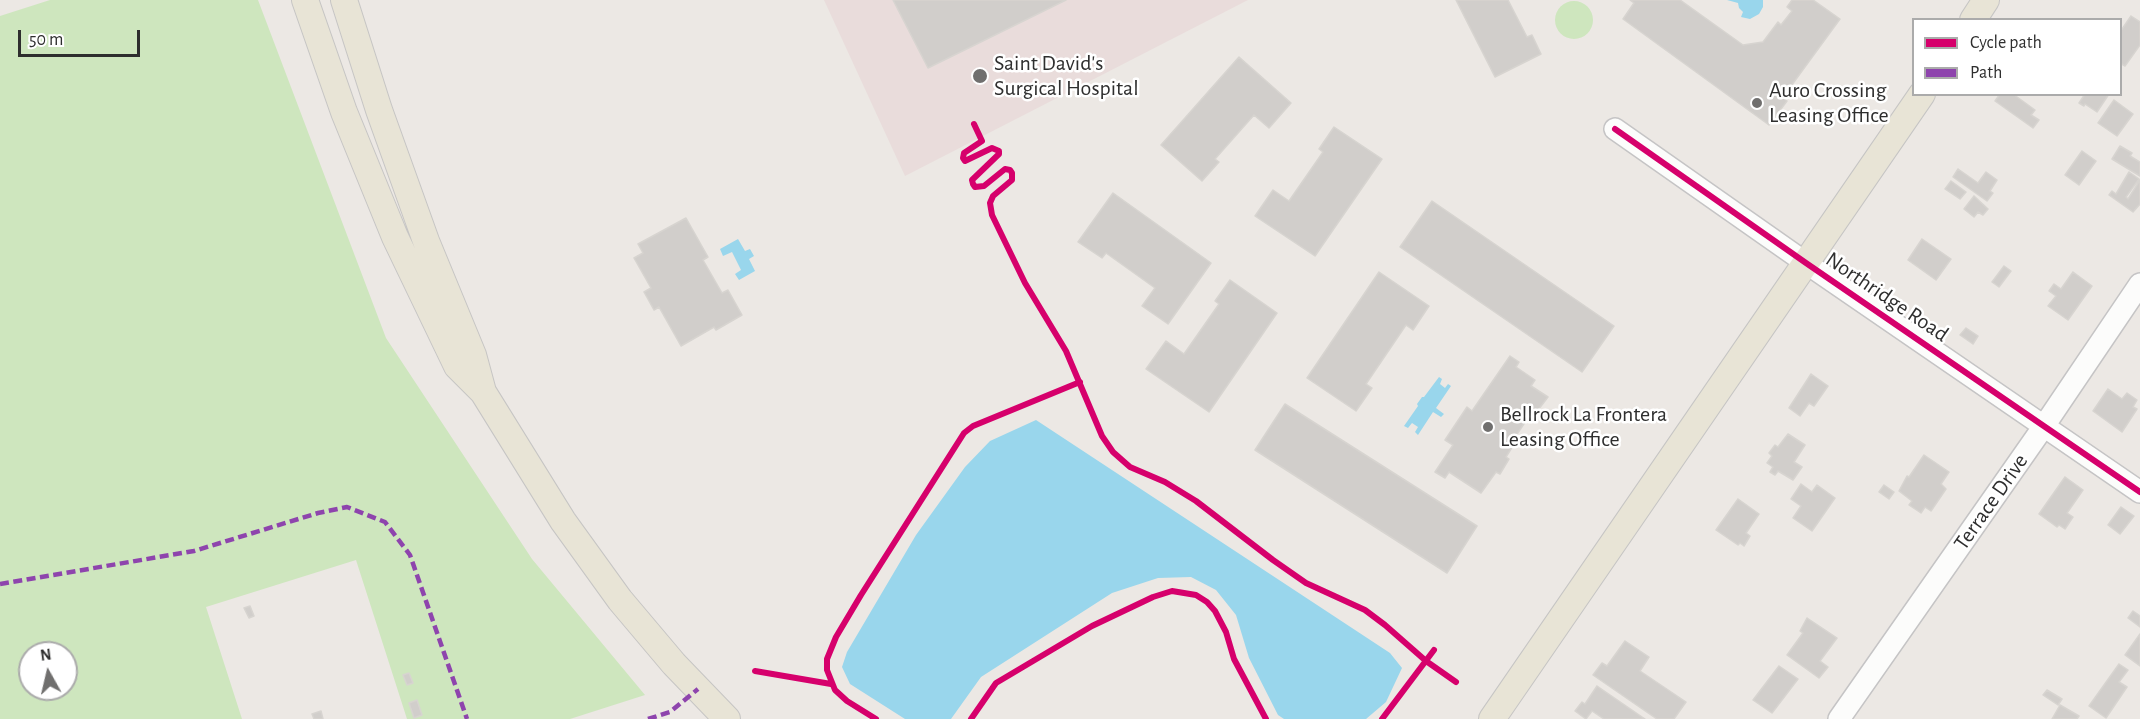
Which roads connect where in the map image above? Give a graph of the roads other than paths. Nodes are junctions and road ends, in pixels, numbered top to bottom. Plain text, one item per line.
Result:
1 (304, 0) edge
2 (344, 0) edge
3 (1986, 0) edge
4 (1974, 18) edge
5 (1921, 96) edge
6 (1615, 129) dead end
7 (1806, 263) junction
8 (2140, 284) edge
9 (483, 392) junction
10 (2044, 426) junction
11 (2140, 492) edge
12 (727, 719) edge
13 (1491, 719) edge
14 (1839, 719) edge

1 - 9 main road
2 - 9 main road
3 - 4 main road
5 - 7 main road
6 - 7 street, Northridge Road
7 - 10 street, Northridge Road
7 - 13 main road
8 - 10 street, Terrace Drive
9 - 12 main road
10 - 11 street, Northridge Road
10 - 14 street, Terrace Drive

